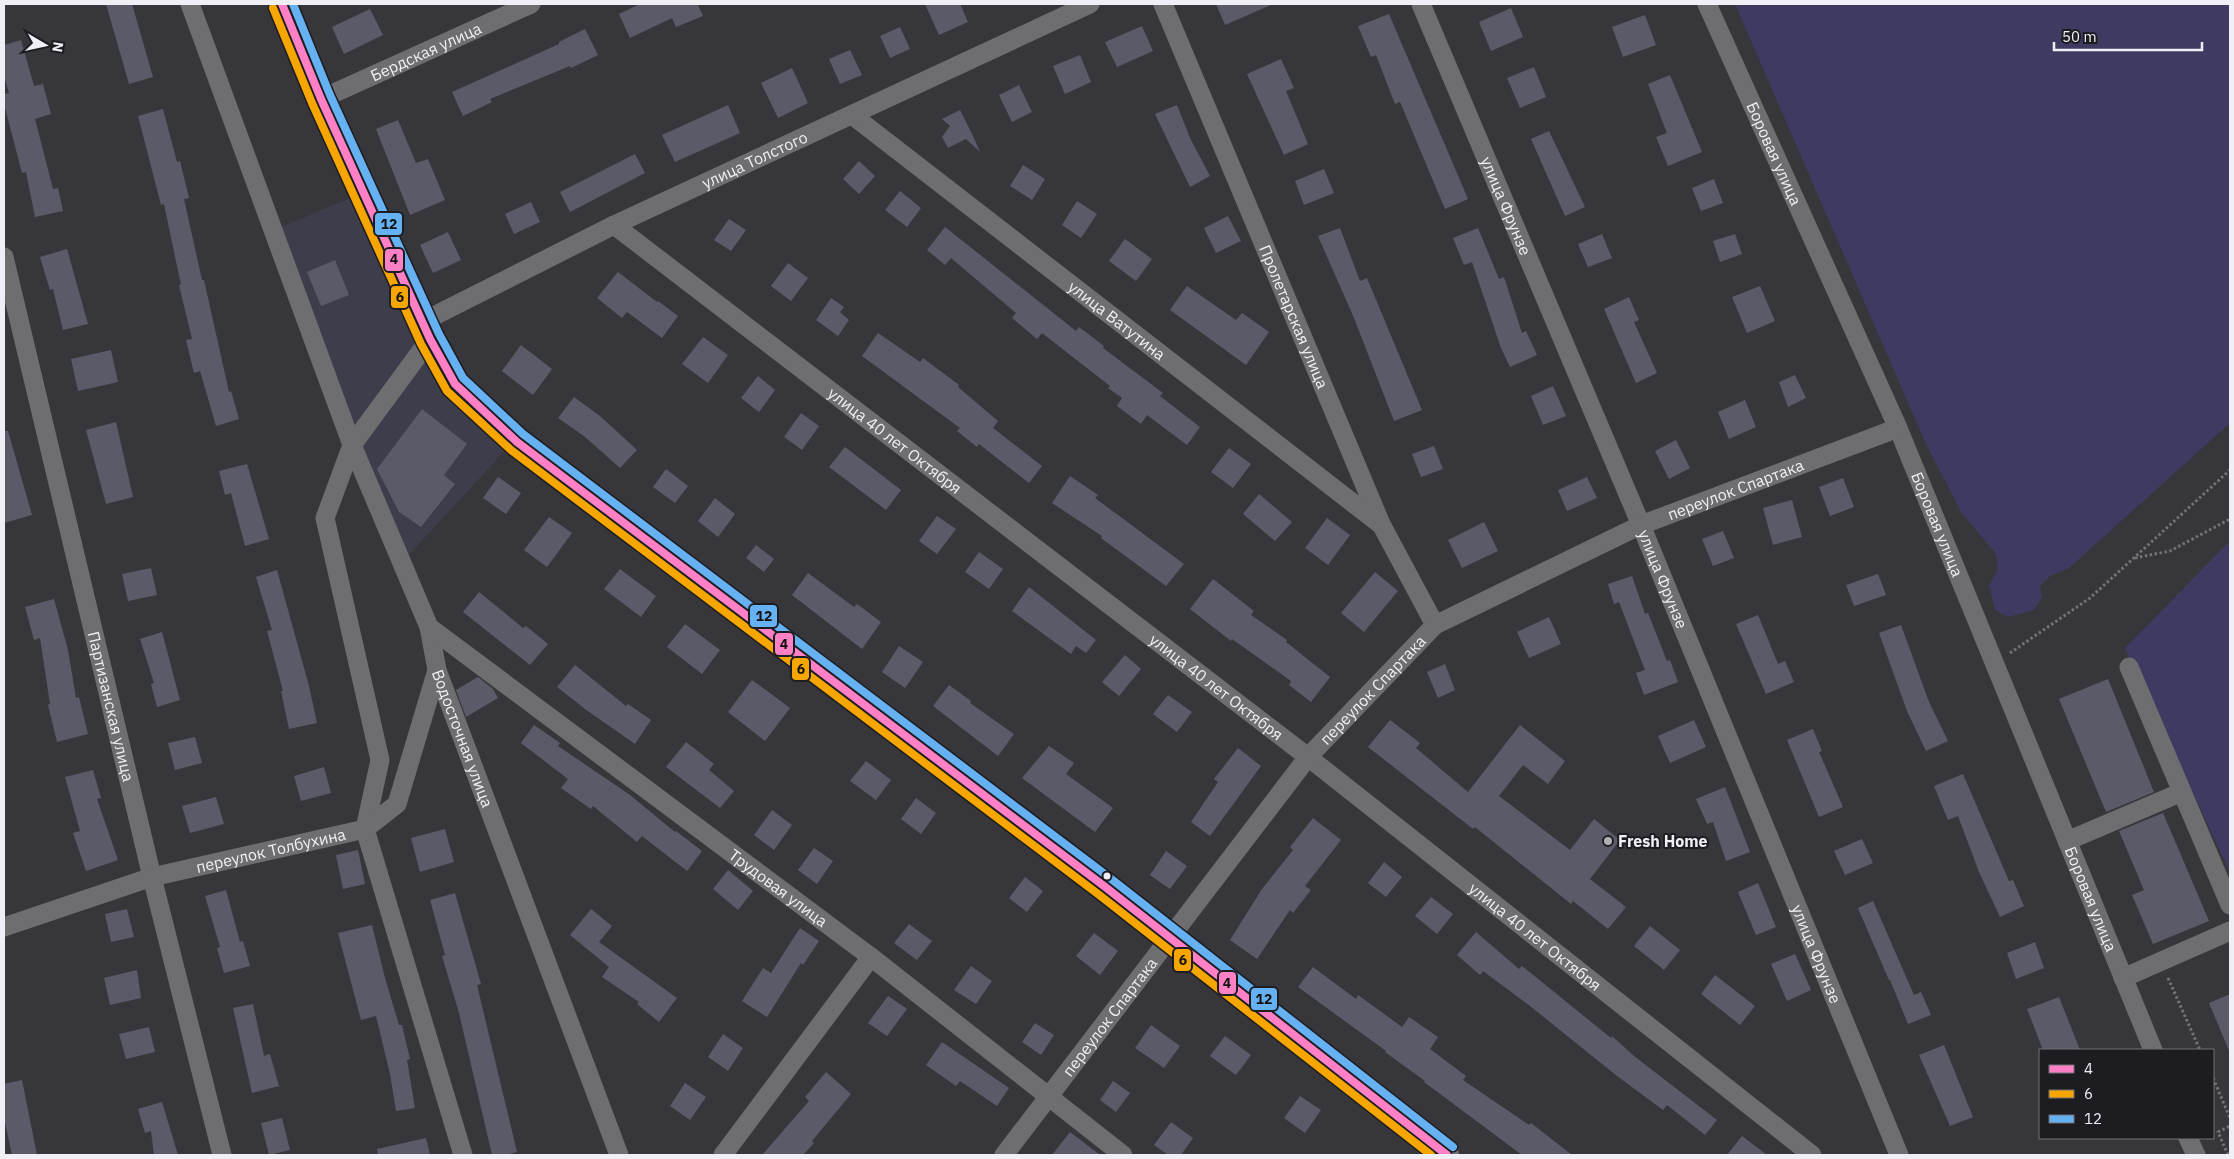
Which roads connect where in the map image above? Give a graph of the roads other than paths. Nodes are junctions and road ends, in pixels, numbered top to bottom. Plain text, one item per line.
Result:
1 (190, 4) edge
2 (282, 4) edge
3 (531, 4) edge
4 (1090, 4) edge
5 (1163, 4) edge
6 (1421, 4) edge
7 (1707, 4) edge
8 (321, 99) junction
9 (852, 115) junction
10 (614, 225) junction
11 (4, 257) edge
12 (426, 330) junction
13 (1898, 428) junction
14 (352, 445) junction
15 (1381, 524) junction
16 (1641, 525) junction
17 (1436, 625) junction
18 (429, 627) junction
19 (2129, 667) dead end
20 (437, 670) junction
21 (1308, 757) junction
22 (2182, 792) junction
23 (365, 829) junction
24 (2067, 841) junction
25 (152, 877) junction
26 (2230, 905) edge
27 (4, 927) edge
28 (2230, 931) edge
29 (1171, 938) junction
30 (871, 957) junction
31 (2123, 978) junction
32 (2153, 1049) edge
33 (1048, 1097) junction
34 (2188, 1139) edge
35 (222, 1155) edge
36 (463, 1155) edge
37 (619, 1155) edge
38 (723, 1155) edge
39 (1004, 1155) edge
40 (1123, 1155) edge
41 (1448, 1155) edge
42 (1812, 1155) edge
43 (1899, 1155) edge
44 (2196, 1155) edge

1 - 14 street, Водосточная улица
2 - 8 main road
3 - 8 street, Бердская улица
4 - 9 street, улица Толстого
5 - 15 street, Пролетарская улица
6 - 16 street, улица Фрунзе
7 - 13 street, Боровая улица
8 - 12 main road
9 - 10 street, улица Толстого
9 - 15 street, улица Ватутина
10 - 12 street, улица Толстого
10 - 21 street, улица 40 лет Октября
11 - 25 street, Партизанская улица
12 - 14 street
12 - 29 main road
13 - 16 street, переулок Спартака
13 - 24 street, Боровая улица
14 - 18 street, Водосточная улица
14 - 23 street
15 - 17 street, Пролетарская улица
16 - 17 street, переулок Спартака
16 - 43 street, улица Фрунзе
17 - 21 street, переулок Спартака
18 - 20 street, Водосточная улица
18 - 30 street, Трудовая улица
19 - 22 street
20 - 23 street, переулок Толбухина
20 - 37 street, Водосточная улица
21 - 29 street, переулок Спартака
21 - 42 street, улица 40 лет Октября
22 - 24 street
22 - 26 street
23 - 25 street, переулок Толбухина
23 - 36 street
24 - 31 street, Боровая улица
25 - 27 street, переулок Толбухина
25 - 35 street, Партизанская улица
28 - 31 street
29 - 33 street, переулок Спартака
29 - 41 main road
30 - 33 street, Трудовая улица
30 - 38 street
31 - 32 street, Боровая улица
33 - 39 street, переулок Спартака
33 - 40 street, Трудовая улица
34 - 44 street

